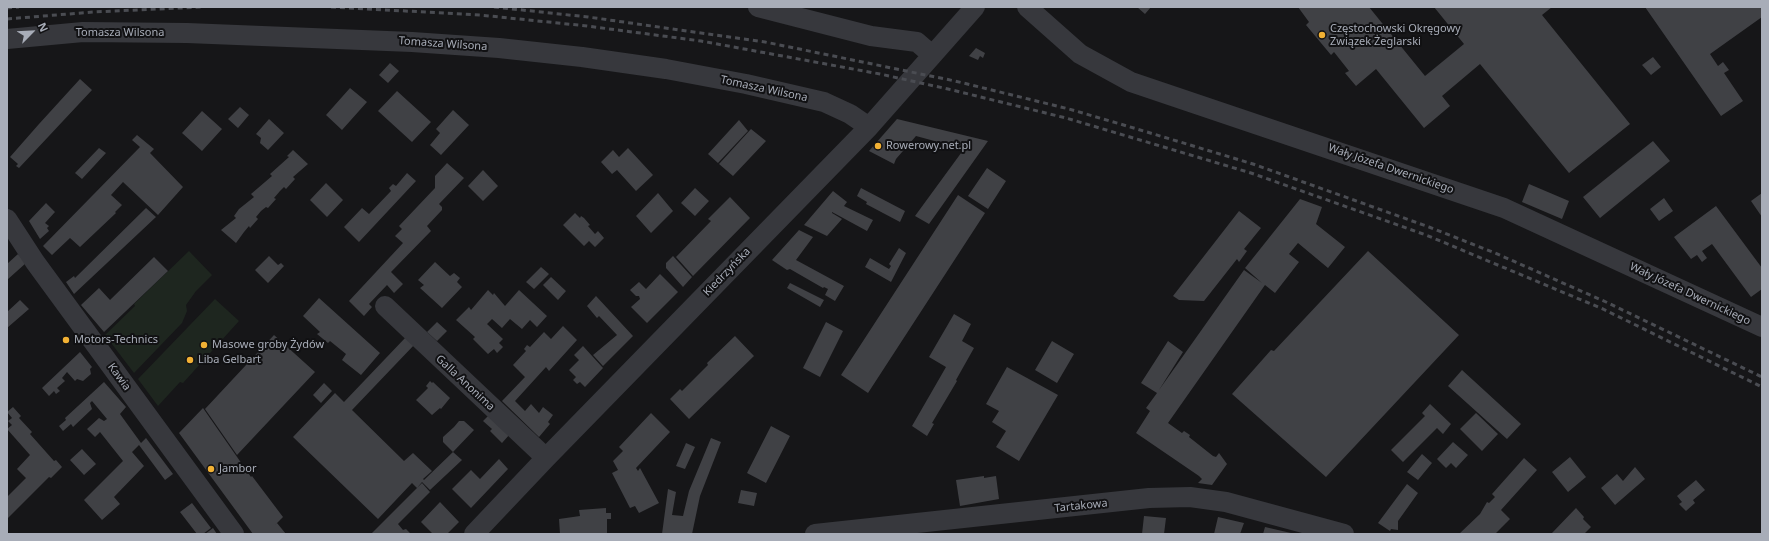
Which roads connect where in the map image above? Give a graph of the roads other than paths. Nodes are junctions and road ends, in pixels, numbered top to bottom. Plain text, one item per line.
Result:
1 (758, 7) edge
2 (975, 7) edge
3 (1027, 7) edge
4 (7, 39) edge
5 (932, 55) junction
6 (869, 127) junction
7 (7, 219) edge
8 (386, 306) dead end
9 (1762, 327) edge
10 (546, 458) junction
11 (234, 534) edge
12 (474, 534) edge
13 (815, 534) edge
14 (1344, 534) edge

1 - 5 street
2 - 5 street, Kiedrzyńska
3 - 9 street, Wały Józefa Dwernickiego
4 - 6 street, Tomasza Wilsona
5 - 6 street, Kiedrzyńska
6 - 10 street, Kiedrzyńska
7 - 11 street, Kawia
8 - 10 street, Galla Anonima
10 - 12 street, Kiedrzyńska
13 - 14 street, Tartakowa

